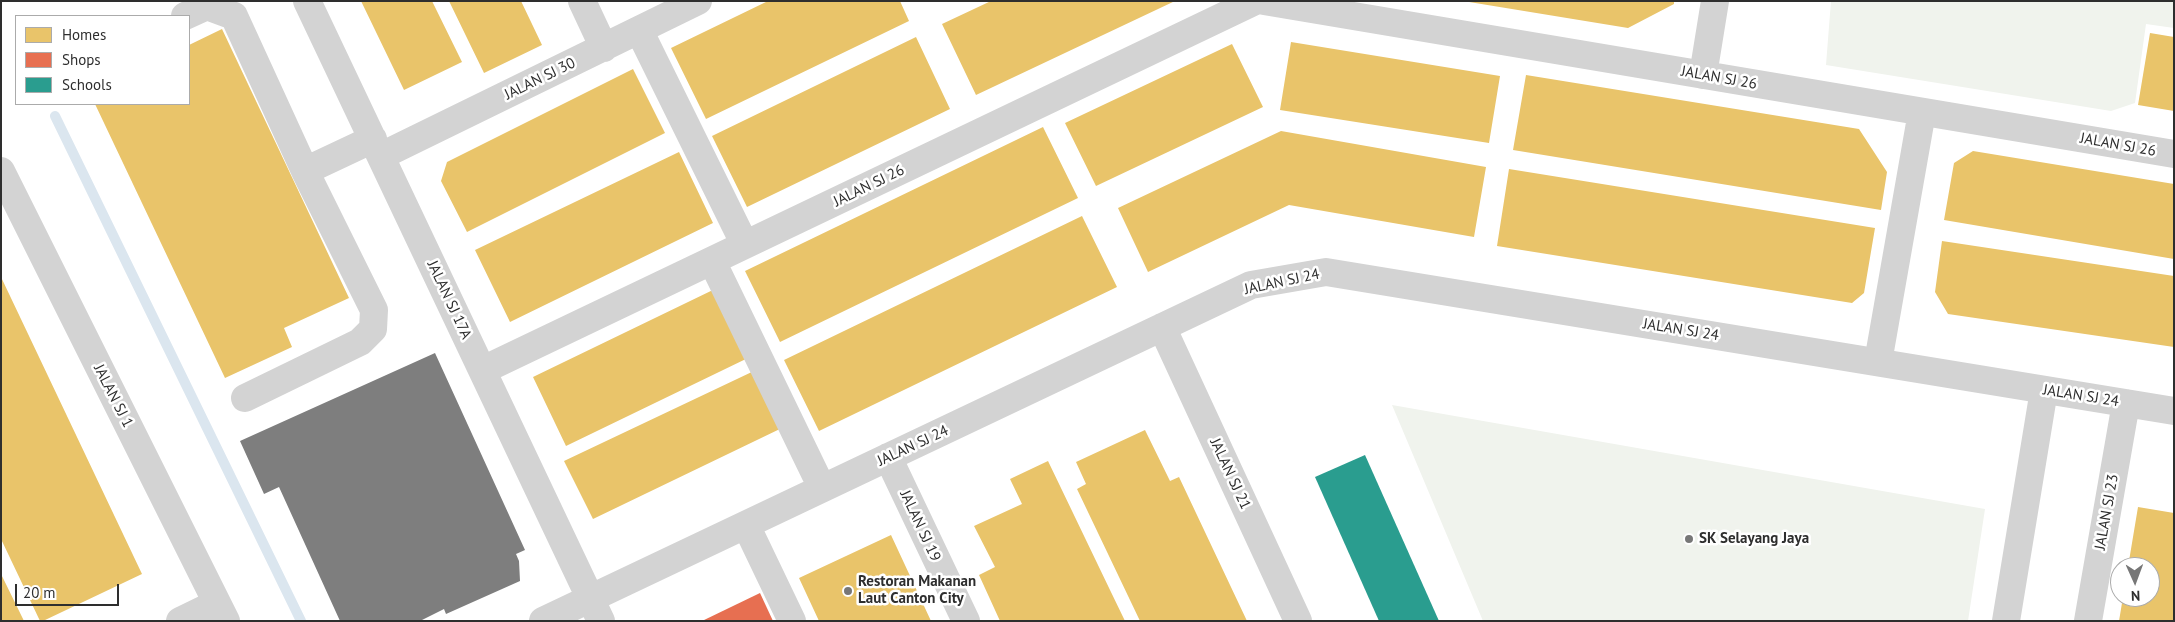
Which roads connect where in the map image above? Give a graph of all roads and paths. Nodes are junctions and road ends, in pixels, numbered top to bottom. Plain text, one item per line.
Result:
1 (307, 1) edge
2 (582, 1) edge
3 (698, 1) edge
4 (1256, 1) edge
5 (1264, 1) edge
6 (1715, 1) edge
7 (187, 15) edge
8 (639, 30) junction
9 (604, 48) junction
10 (1703, 75) junction
11 (1922, 112) junction
12 (377, 148) junction
13 (2174, 154) edge
14 (305, 170) junction
15 (1, 171) edge
16 (745, 245) junction
17 (712, 261) junction
18 (1162, 327) junction
19 (1878, 362) junction
20 (482, 370) junction
21 (2044, 390) junction
22 (245, 398) dead end
23 (2126, 403) junction
24 (2174, 411) edge
25 (888, 457) junction
26 (822, 488) junction
27 (746, 525) junction
28 (596, 609) edge
29 (221, 612) edge
30 (180, 621) edge
31 (543, 621) edge
32 (792, 621) edge
33 (966, 621) edge
34 (1298, 621) edge
35 (2006, 621) edge
36 (2088, 621) edge

1 - 12 street, JALAN SJ 17A
2 - 9 street
3 - 8 street, JALAN SJ 30
4 - 16 street, JALAN SJ 26
5 - 10 street, JALAN SJ 26
6 - 10 street
7 - 14 street
8 - 9 street, JALAN SJ 30
8 - 16 street
9 - 12 street, JALAN SJ 30
10 - 11 street, JALAN SJ 26
11 - 13 street, JALAN SJ 26
11 - 19 street
12 - 14 street, JALAN SJ 30
12 - 20 street, JALAN SJ 17A
14 - 22 street
15 - 29 street, JALAN SJ 1
16 - 17 street, JALAN SJ 26
17 - 20 street, JALAN SJ 26
17 - 26 street
18 - 19 street, JALAN SJ 24
18 - 25 street, JALAN SJ 24
18 - 34 street, JALAN SJ 21
19 - 21 street, JALAN SJ 24
20 - 28 street, JALAN SJ 17A
21 - 23 street, JALAN SJ 24
21 - 35 street
23 - 24 street, JALAN SJ 24
23 - 36 street, JALAN SJ 23
25 - 26 street, JALAN SJ 24
25 - 33 street, JALAN SJ 19
26 - 27 street, JALAN SJ 24
27 - 28 street, JALAN SJ 24
27 - 32 street
28 - 31 street, JALAN SJ 24
29 - 30 street

